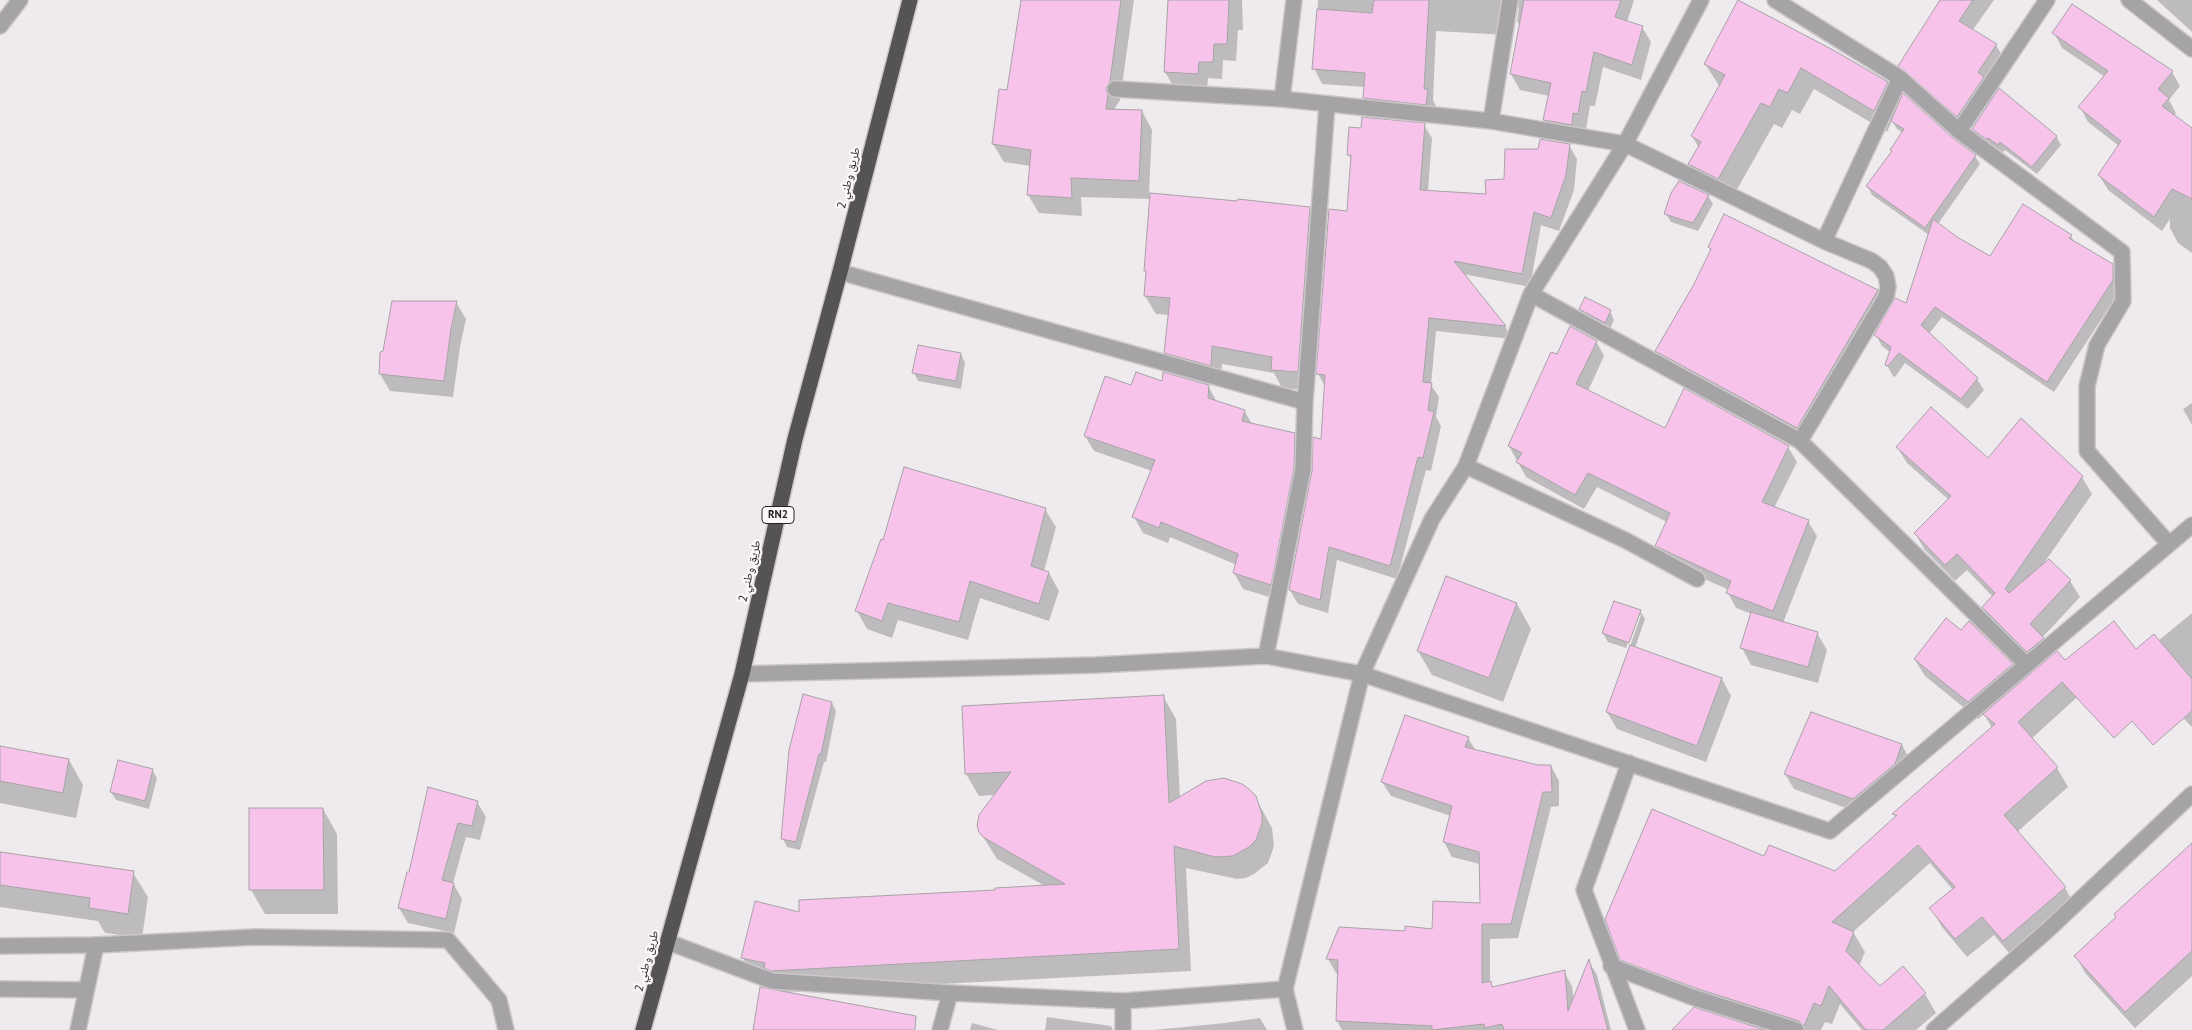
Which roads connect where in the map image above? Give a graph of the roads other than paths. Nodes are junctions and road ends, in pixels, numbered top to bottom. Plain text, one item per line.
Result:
1 (20, 0) edge
2 (910, 0) edge
3 (1294, 0) edge
4 (1510, 0) edge
5 (1702, 0) edge
6 (1774, 0) edge
7 (2047, 0) edge
8 (2132, 1) edge
9 (0, 26) edge
10 (2192, 49) edge
11 (1900, 78) junction
12 (1115, 89) dead end
13 (1282, 99) junction
14 (1327, 104) junction
15 (1491, 121) junction
16 (1959, 131) junction
17 (1626, 144) junction
18 (1824, 241) junction
19 (840, 272) junction
20 (1531, 294) junction
21 (1305, 402) junction
22 (1800, 440) junction
23 (1466, 466) junction
24 (2192, 525) edge
25 (2169, 544) junction
26 (1697, 578) dead end
27 (1266, 656) junction
28 (2027, 665) junction
29 (742, 674) junction
30 (1362, 674) junction
31 (1629, 763) junction
32 (2192, 794) edge
33 (668, 942) junction
34 (96, 945) junction
35 (0, 946) edge
36 (1611, 966) junction
37 (0, 989) edge
38 (1285, 989) junction
39 (86, 990) junction
40 (950, 993) junction
41 (1123, 1001) junction
42 (78, 1030) edge
43 (506, 1030) edge
44 (643, 1030) edge
45 (940, 1030) edge
46 (1123, 1030) edge
47 (1296, 1030) edge
48 (1637, 1030) edge
49 (1796, 1030) edge
50 (1934, 1030) edge

1 - 9 street
2 - 19 highway, طريق وطني 2 / RN2
3 - 13 street
4 - 15 street
5 - 17 street
6 - 11 street
7 - 16 street
8 - 10 street
11 - 16 street
11 - 18 street
12 - 13 street
13 - 14 street
14 - 15 street
14 - 21 street
15 - 17 street
16 - 25 street
17 - 18 street
17 - 20 street
18 - 22 street
19 - 21 street
19 - 29 highway, طريق وطني 2 / RN2
20 - 22 street
20 - 23 street
21 - 27 street
22 - 28 street
23 - 26 street
23 - 30 street
24 - 25 street
25 - 28 street
27 - 29 street
27 - 30 street
28 - 31 street
29 - 33 highway, طريق وطني 2 / RN2
30 - 31 street
30 - 38 street
31 - 36 street
32 - 50 street
33 - 40 street
33 - 44 highway, طريق وطني 2 / RN2
34 - 35 street
34 - 39 street
34 - 43 street
36 - 48 street
36 - 49 street
37 - 39 street
38 - 41 street
38 - 47 street
39 - 42 street
40 - 41 street
40 - 45 street
41 - 46 street

